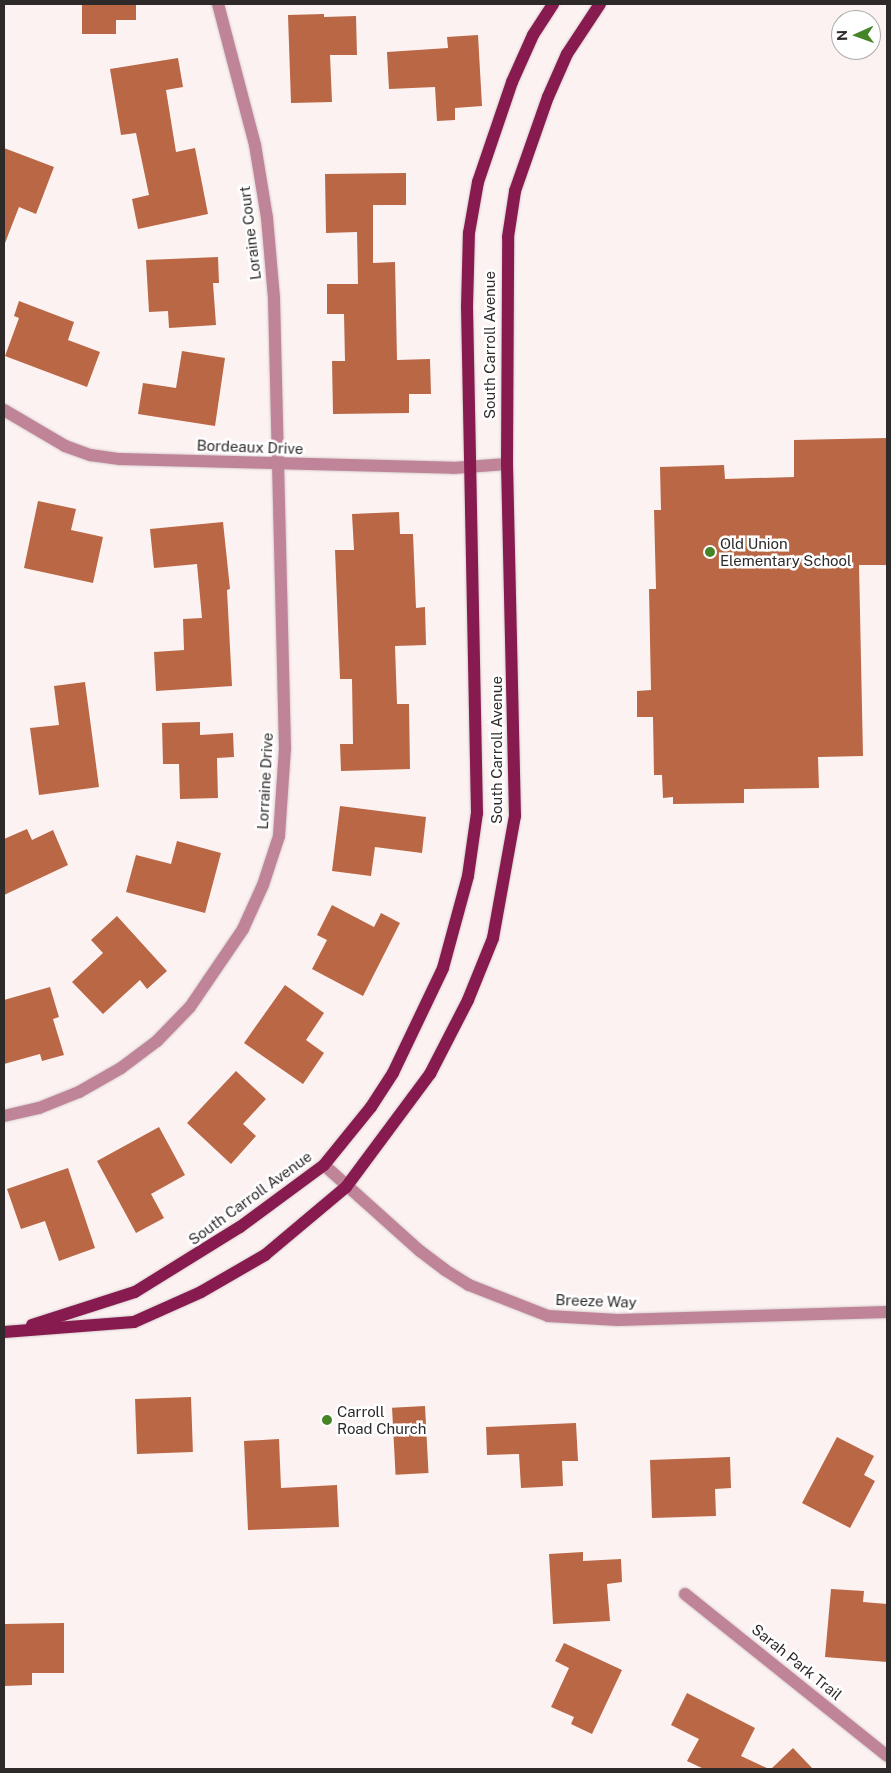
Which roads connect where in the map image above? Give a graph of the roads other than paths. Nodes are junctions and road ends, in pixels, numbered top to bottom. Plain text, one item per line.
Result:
1 (218, 4) edge
2 (554, 4) edge
3 (600, 4) edge
4 (4, 410) edge
5 (275, 464) junction
6 (506, 464) junction
7 (471, 467) junction
8 (4, 1116) edge
9 (324, 1165) junction
10 (346, 1187) junction
11 (887, 1312) edge
12 (8, 1332) edge
13 (685, 1594) dead end
14 (887, 1754) edge

1 - 5 street, Loraine Court
2 - 7 main road, South Carroll Avenue
3 - 6 main road, South Carroll Avenue
4 - 5 street, Bordeaux Drive
5 - 7 street, Bordeaux Drive
5 - 8 street, Lorraine Drive
6 - 7 street, Bordeaux Drive
6 - 10 main road, South Carroll Avenue
7 - 9 main road, South Carroll Avenue
9 - 10 street, Breeze Way
9 - 12 main road, South Carroll Avenue
10 - 11 street, Breeze Way
10 - 12 main road, South Carroll Avenue
13 - 14 street, Sarah Park Trail

